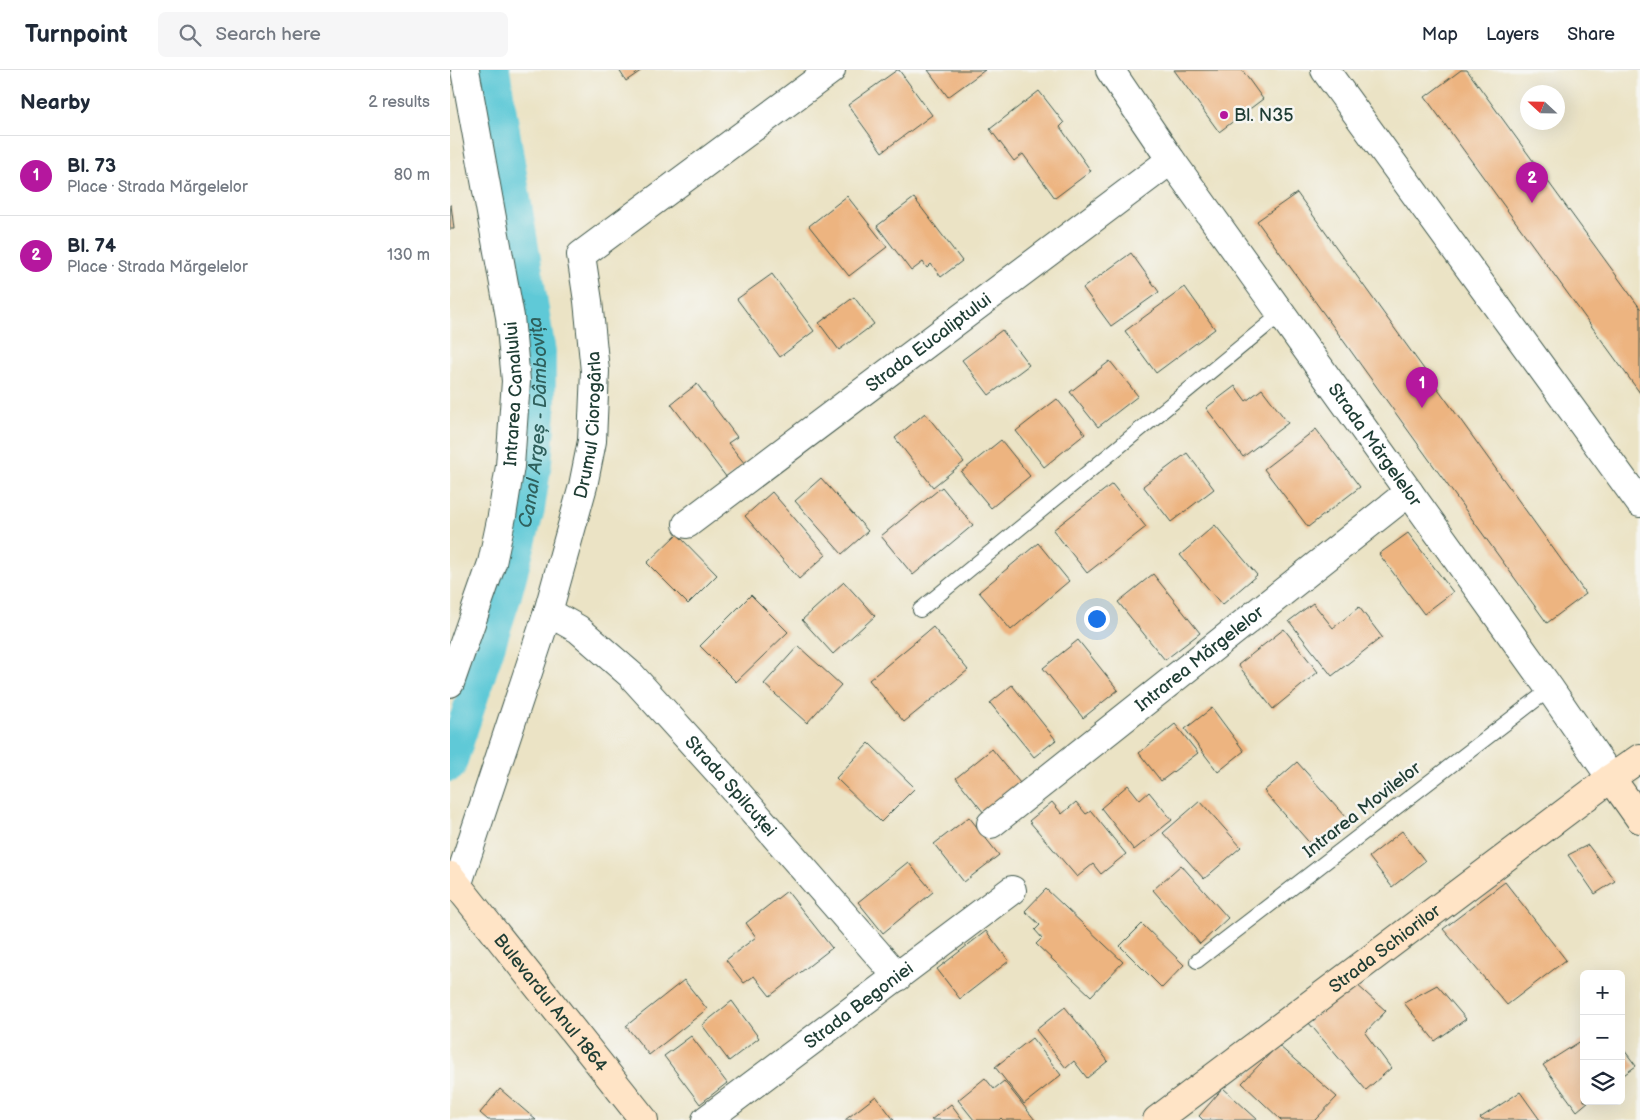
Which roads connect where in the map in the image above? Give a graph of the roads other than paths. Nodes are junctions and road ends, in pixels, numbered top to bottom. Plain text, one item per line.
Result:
1 (465, 70) edge
2 (831, 70) edge
3 (1110, 70) edge
4 (1325, 70) edge
5 (1171, 160) junction
6 (1282, 313) junction
7 (1409, 492) junction
8 (1640, 503) edge
9 (687, 524) dead end
10 (920, 610) dead end
11 (548, 612) junction
12 (450, 683) edge
13 (1550, 688) junction
14 (1640, 758) edge
15 (1611, 778) junction
16 (1640, 819) edge
17 (991, 824) dead end
18 (454, 881) edge
19 (1012, 890) dead end
20 (1196, 961) dead end
21 (898, 977) junction
22 (644, 1120) edge
23 (706, 1120) edge
24 (1157, 1120) edge

1 - 12 street, Intrarea Canalului
2 - 11 street, Drumul Ciorogârla
3 - 5 street, Strada Mărgelelor
4 - 8 street
5 - 6 street, Strada Mărgelelor
5 - 9 street, Strada Eucaliptului
6 - 7 street, Strada Mărgelelor
6 - 10 lane
7 - 13 street, Strada Mărgelelor
7 - 17 street, Intrarea Mărgelelor
11 - 18 street, Drumul Ciorogârla
11 - 21 street, Strada Spilcuței
13 - 15 street, Strada Mărgelelor
13 - 20 lane, Intrarea Movilelor
14 - 15 street, Strada Schiorilor
15 - 16 street, Strada Mărgelelor
15 - 24 street, Strada Schiorilor
18 - 22 street, Bulevardul Anul 1864
19 - 21 street, Strada Begoniei
21 - 23 street, Strada Begoniei

